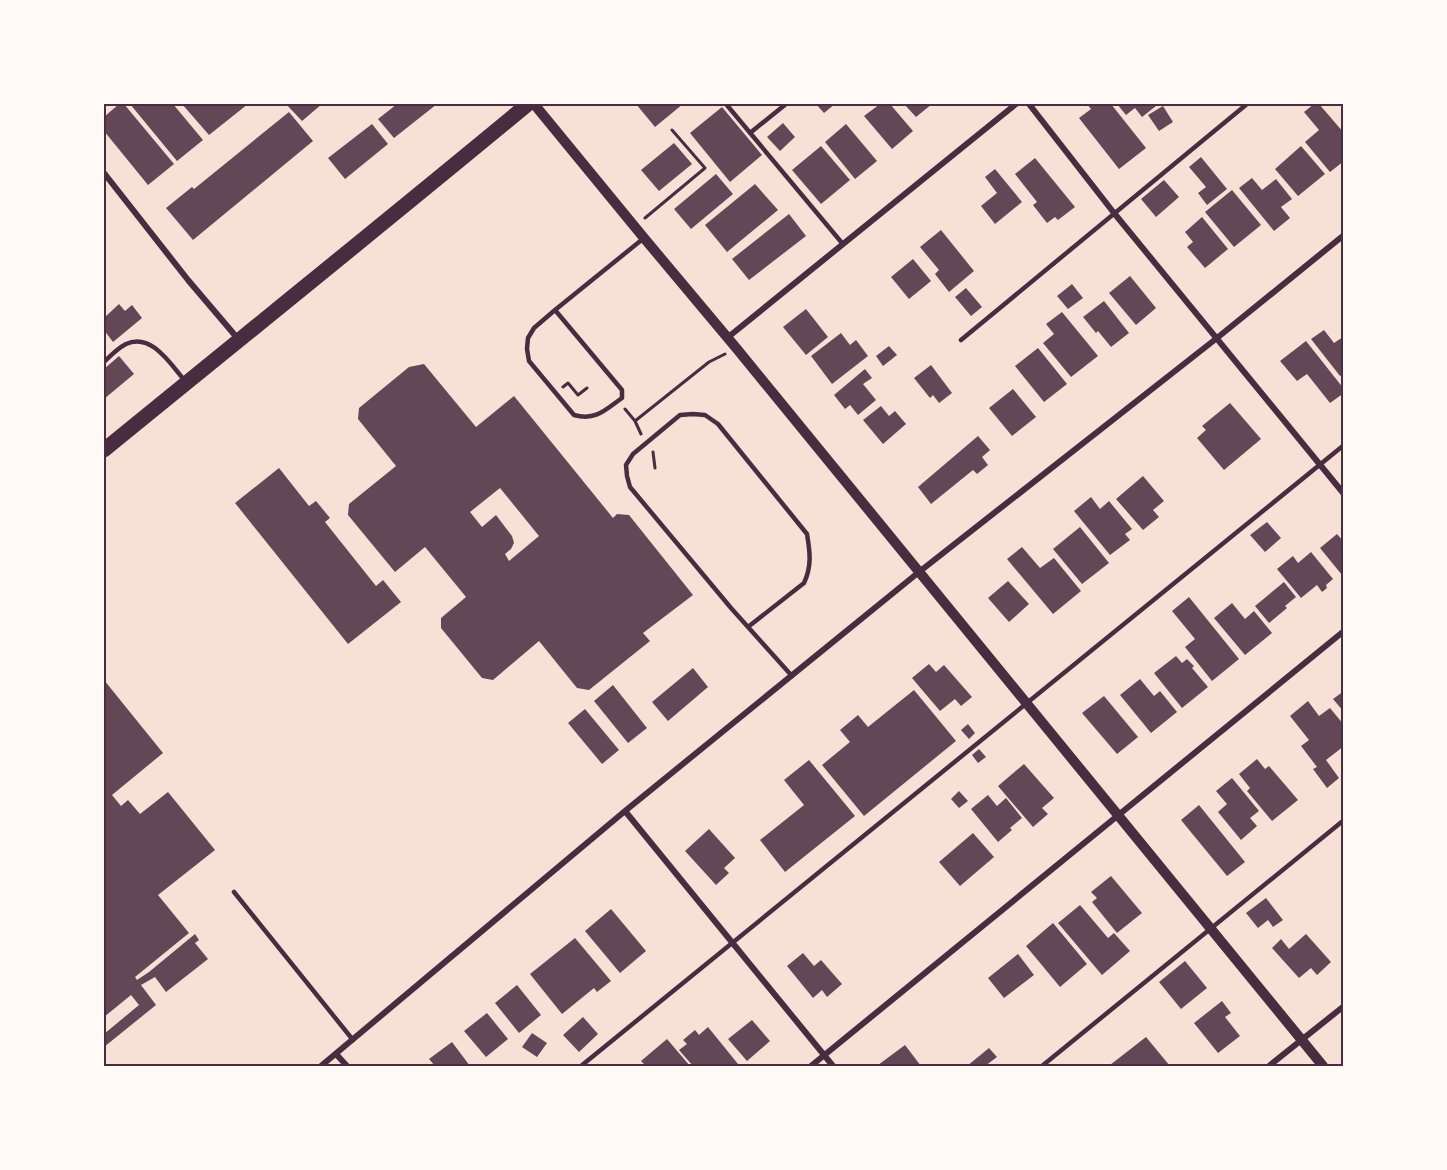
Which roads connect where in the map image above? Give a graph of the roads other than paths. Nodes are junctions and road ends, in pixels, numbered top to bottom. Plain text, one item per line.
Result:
1 (528, 104) edge
2 (534, 104) edge
3 (726, 104) edge
4 (786, 104) edge
5 (1016, 104) edge
6 (1029, 104) edge
7 (1247, 104) edge
8 (750, 133) junction
9 (104, 173) edge
10 (1114, 213) junction
11 (1344, 235) edge
12 (644, 238) junction
13 (842, 243) junction
14 (555, 310) junction
15 (728, 338) junction
16 (1217, 338) junction
17 (239, 340) junction
18 (961, 340) dead end
19 (104, 362) edge
20 (186, 383) junction
21 (1344, 445) edge
22 (104, 450) edge
23 (1320, 465) junction
24 (1344, 494) edge
25 (919, 572) junction
26 (748, 627) junction
27 (1344, 631) edge
28 (792, 676) junction
29 (1026, 704) junction
30 (625, 811) junction
31 (1118, 815) junction
32 (1344, 820) edge
33 (234, 892) dead end
34 (1210, 929) junction
35 (732, 943) junction
36 (1344, 1006) edge
37 (353, 1040) junction
38 (1301, 1040) junction
39 (336, 1054) junction
40 (824, 1056) junction
41 (321, 1066) edge
42 (347, 1066) edge
43 (581, 1066) edge
44 (811, 1066) edge
45 (833, 1066) edge
46 (1042, 1066) edge
47 (1269, 1066) edge
48 (1323, 1066) edge

1 - 17 main road
2 - 12 street
3 - 8 lane
4 - 8 lane
5 - 13 street
6 - 10 street
7 - 10 lane
8 - 13 lane
9 - 17 street
10 - 16 street
10 - 18 lane
11 - 16 street
12 - 14 lane
12 - 15 street
13 - 15 street
14 - 14 lane
15 - 25 street
16 - 23 street
16 - 25 street
17 - 20 main road
19 - 20 lane
20 - 22 main road
21 - 23 lane
23 - 24 street
23 - 29 lane
25 - 28 street
25 - 29 street
26 - 26 lane
26 - 28 lane
27 - 31 street
28 - 30 street
29 - 31 street
29 - 35 lane
30 - 35 street
30 - 37 street
31 - 34 street
31 - 40 street
32 - 34 lane
33 - 37 lane
34 - 38 street
34 - 46 lane
35 - 40 street
35 - 43 lane
36 - 38 street
37 - 39 street
38 - 47 street
38 - 48 street
39 - 41 street
39 - 42 street
40 - 44 street
40 - 45 street

